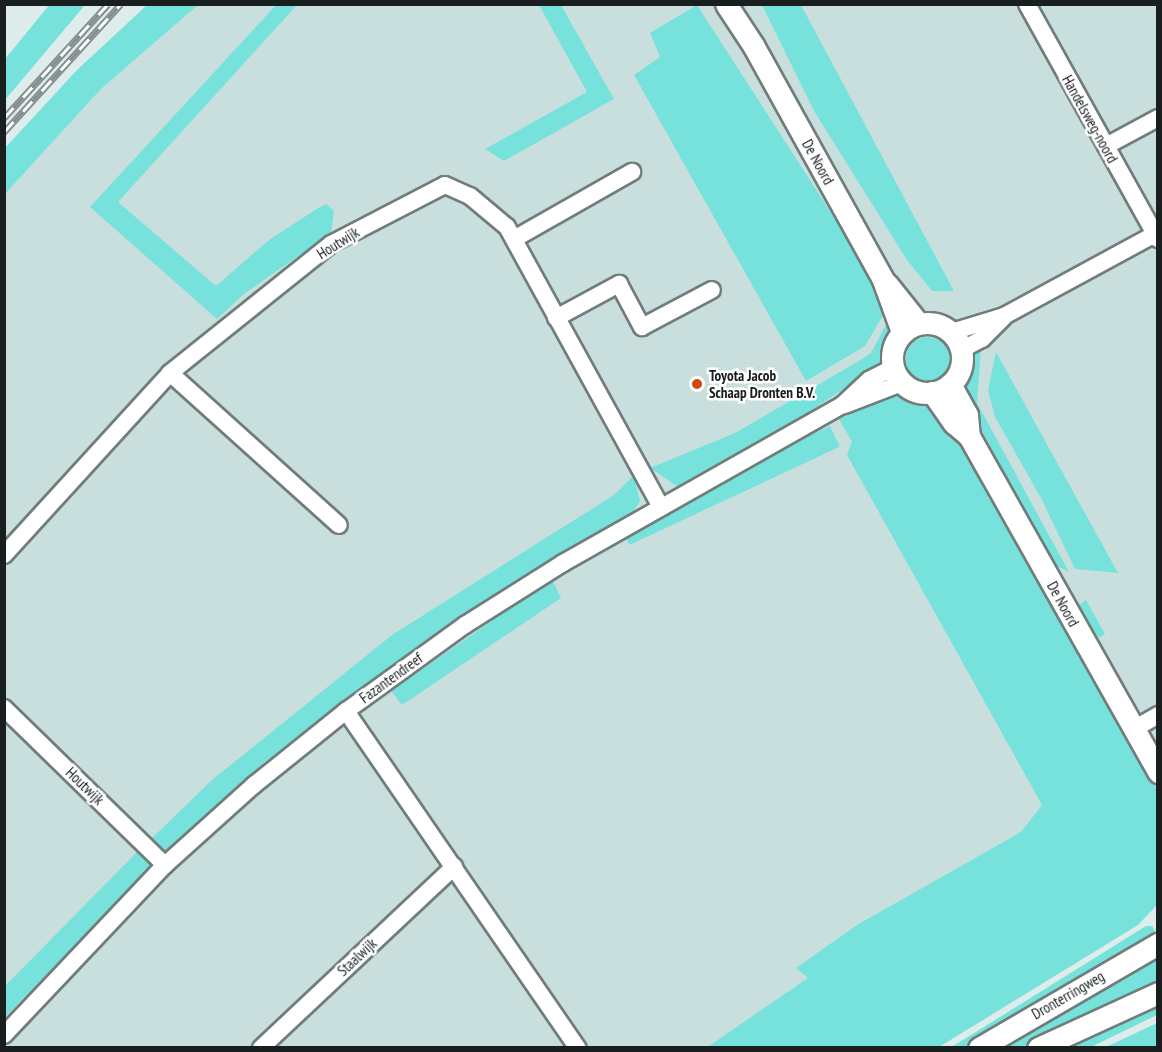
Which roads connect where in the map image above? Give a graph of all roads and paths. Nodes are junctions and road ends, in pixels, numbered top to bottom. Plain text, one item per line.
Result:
1 (726, 4) edge
2 (742, 4) edge
3 (1027, 4) edge
4 (753, 45) junction
5 (1158, 118) edge
6 (1106, 146) junction
7 (632, 172) dead end
8 (1156, 236) edge
9 (513, 239) junction
10 (712, 290) dead end
11 (556, 318) junction
12 (910, 328) junction
13 (956, 341) junction
14 (170, 372) junction
15 (897, 375) junction
16 (941, 388) junction
17 (662, 507) junction
18 (339, 525) dead end
19 (4, 555) edge
20 (4, 708) edge
21 (346, 711) junction
22 (1158, 715) edge
23 (1134, 729) junction
24 (1158, 772) edge
25 (165, 865) junction
26 (454, 867) junction
27 (1158, 944) edge
28 (1158, 993) edge
29 (4, 1035) edge
30 (261, 1047) edge
31 (578, 1047) edge
32 (979, 1047) edge
33 (1038, 1047) edge

1 - 4 main road, De Noord
2 - 4 main road, De Noord
3 - 6 street, Handelsweg-noord
4 - 12 main road, De Noord
5 - 6 street
6 - 8 street, Handelsweg-noord
7 - 9 street
8 - 13 street, Handelsweg-noord
9 - 11 street, Houtwijk
9 - 14 street, Houtwijk
10 - 11 street
11 - 17 street, Houtwijk
12 - 13 main road
12 - 15 main road
13 - 16 main road
14 - 18 street
14 - 19 street, Houtwijk
15 - 16 main road
15 - 17 street, Fazantendreef
16 - 23 main road, De Noord
17 - 21 street, Fazantendreef
20 - 25 street, Houtwijk
21 - 25 street, Fazantendreef
21 - 26 street
22 - 23 street
23 - 24 main road, De Noord
25 - 29 street, Fazantendreef
26 - 30 street, Staalwijk
26 - 31 street
27 - 32 main road, Dronterringweg
28 - 33 main road, Dronterringweg

